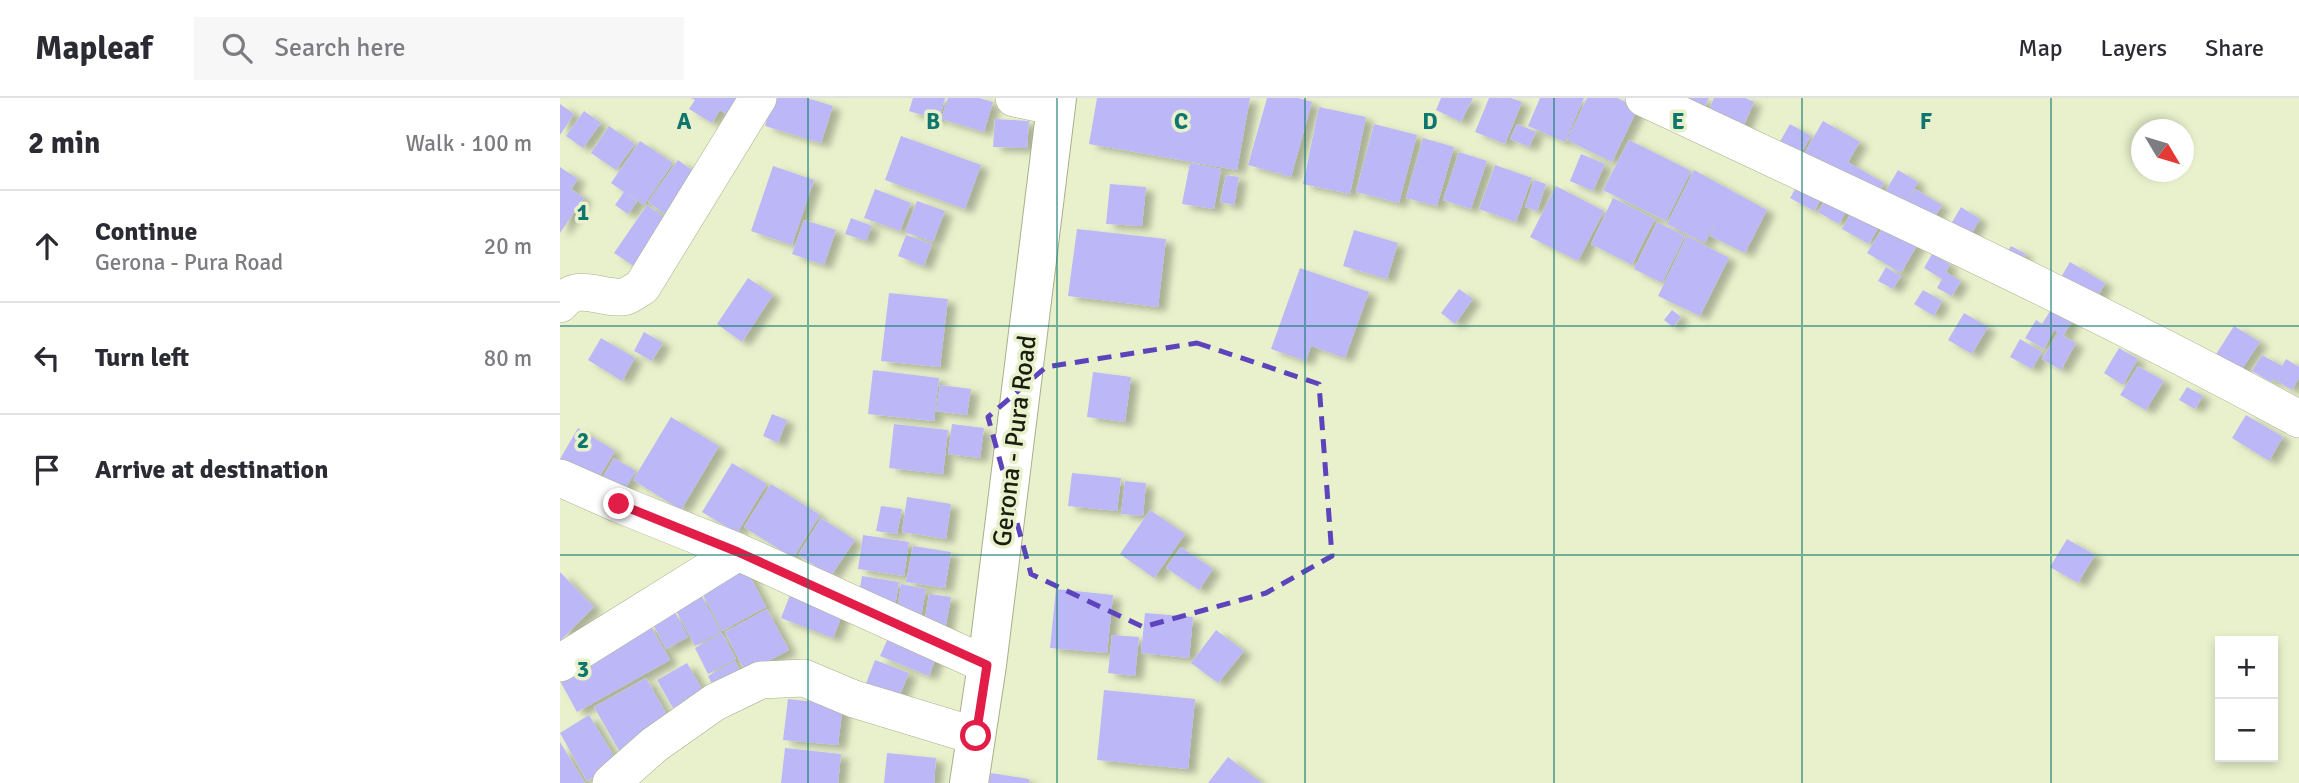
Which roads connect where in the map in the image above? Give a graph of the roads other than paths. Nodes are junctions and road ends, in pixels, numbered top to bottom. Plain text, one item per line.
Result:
1 (758, 98) edge
2 (1014, 98) edge
3 (1644, 98) edge
4 (1057, 103) edge
5 (560, 304) edge
6 (2299, 419) edge
7 (560, 478) edge
8 (738, 552) junction
9 (560, 663) edge
10 (987, 665) junction
11 (976, 736) junction
12 (611, 783) edge
13 (969, 783) edge

1 - 5 street
2 - 4 street
3 - 6 street
4 - 10 main road, Gerona - Pura Road
7 - 8 street
8 - 9 street
8 - 10 street
10 - 11 main road, Gerona - Pura Road
11 - 12 street
11 - 13 main road, Gerona - Pura Road

